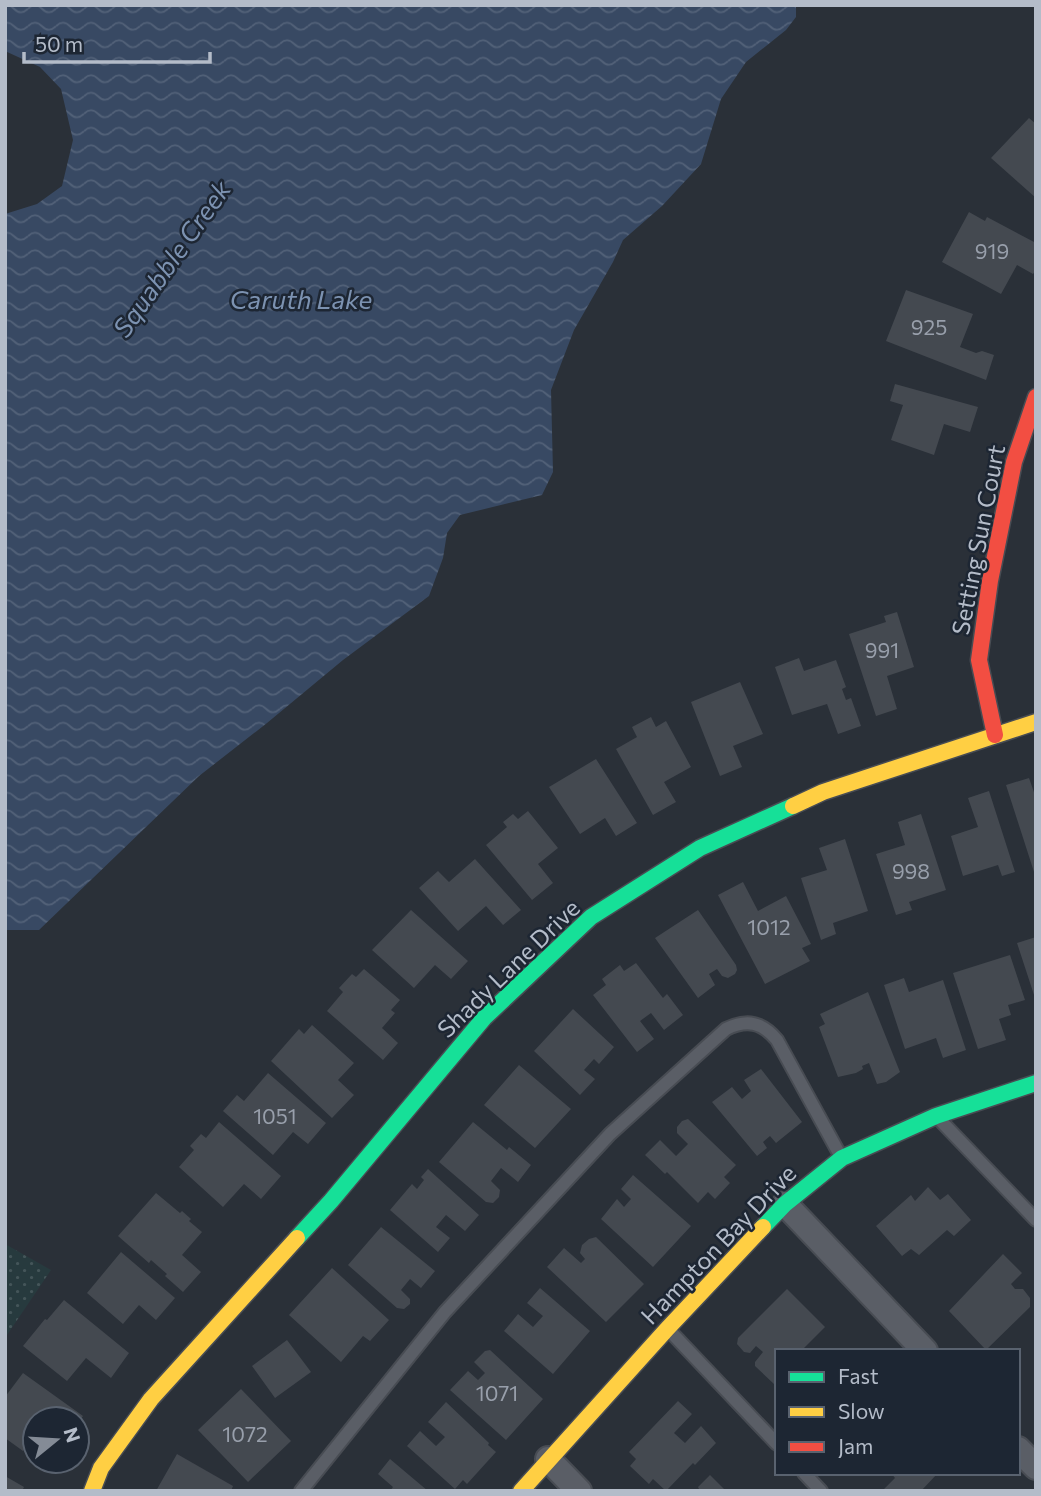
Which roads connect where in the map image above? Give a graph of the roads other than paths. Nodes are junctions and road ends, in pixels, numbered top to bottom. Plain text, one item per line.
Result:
1 (1036, 397) edge
2 (1036, 722) edge
3 (995, 735) junction
4 (1036, 1083) edge
5 (936, 1116) junction
6 (842, 1158) junction
7 (785, 1204) junction
8 (1036, 1220) edge
9 (667, 1329) junction
10 (923, 1349) edge
11 (775, 1442) edge
12 (1020, 1450) edge
13 (548, 1460) junction
14 (1036, 1467) edge
15 (806, 1475) edge
16 (92, 1491) edge
17 (301, 1491) edge
18 (521, 1491) edge
19 (579, 1491) edge
20 (821, 1491) edge

1 - 3 street, Setting Sun Court
2 - 3 street, Shady Lane Drive
3 - 16 street, Shady Lane Drive
4 - 5 street, Hampton Bay Drive
5 - 6 street, Hampton Bay Drive
5 - 8 lane
6 - 7 street, Hampton Bay Drive
6 - 17 lane
7 - 9 street, Hampton Bay Drive
7 - 10 street
9 - 11 lane
9 - 13 street, Hampton Bay Drive
12 - 14 street
13 - 18 street, Hampton Bay Drive
13 - 19 street
15 - 20 lane

